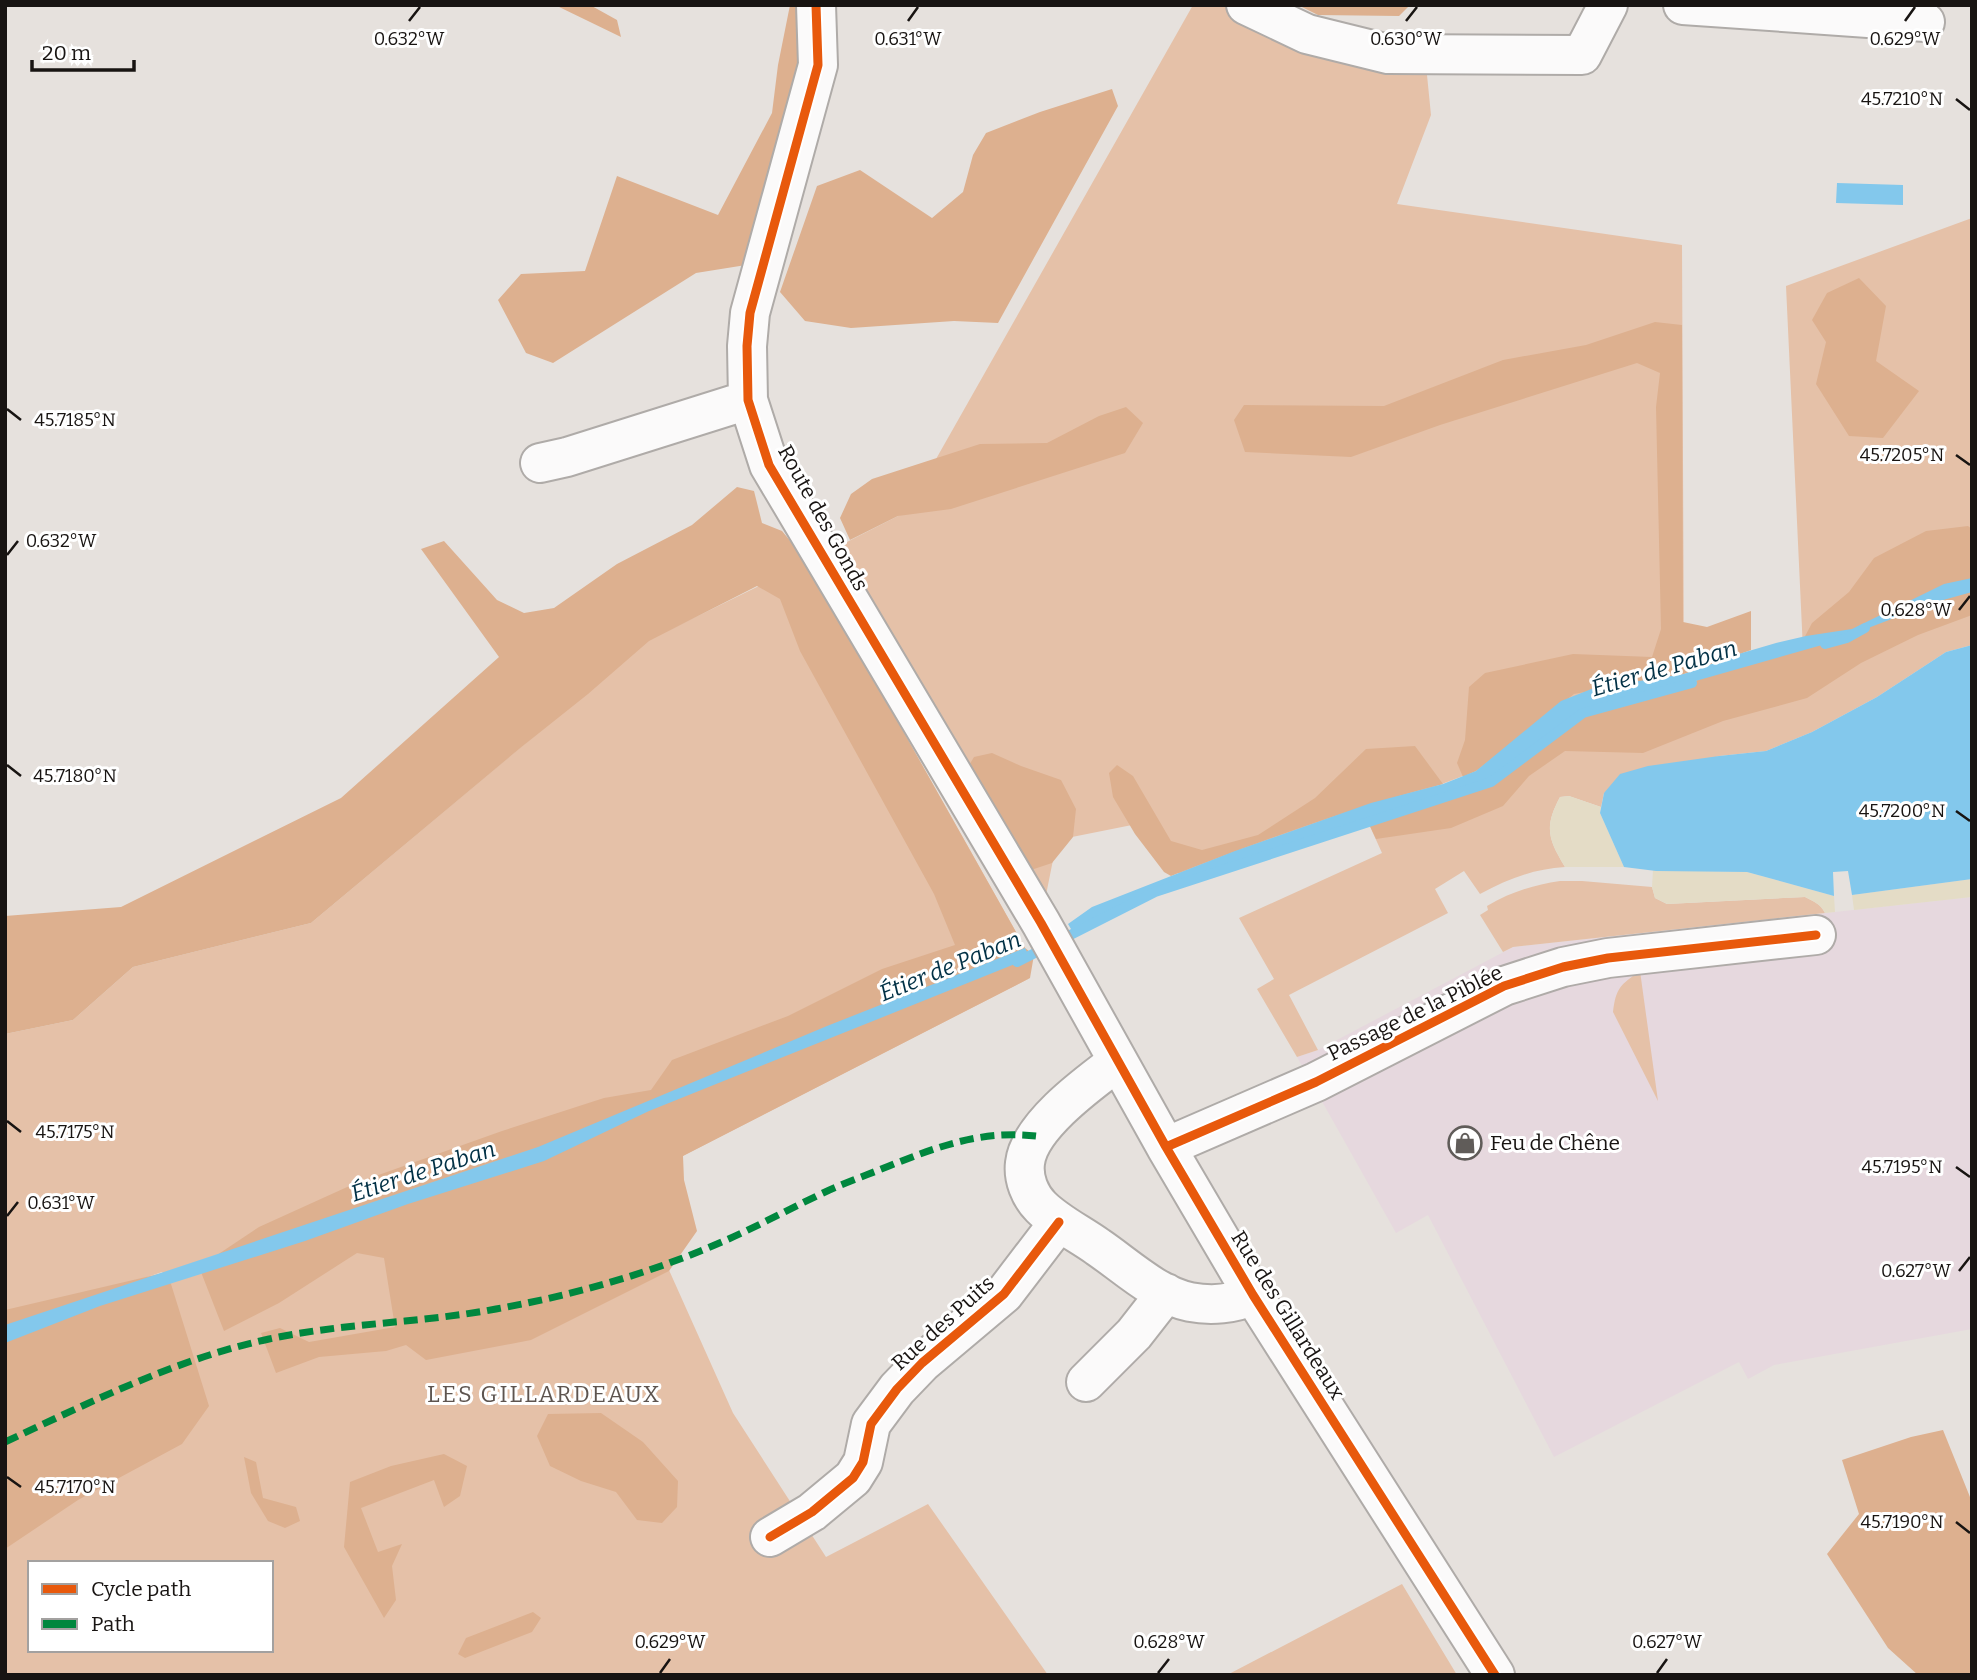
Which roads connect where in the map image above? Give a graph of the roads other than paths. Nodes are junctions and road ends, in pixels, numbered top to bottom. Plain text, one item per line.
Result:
1 (816, 5) edge
2 (1246, 5) edge
3 (1608, 5) edge
4 (1683, 5) edge
5 (1925, 22) dead end
6 (748, 400) junction
7 (540, 463) dead end
8 (1816, 935) dead end
9 (1065, 965) joint
10 (1117, 1062) junction
11 (1166, 1147) junction
12 (1059, 1222) junction
13 (1166, 1293) junction
14 (1252, 1295) junction
15 (1086, 1382) dead end
16 (770, 1537) dead end
17 (1495, 1675) edge

1 - 6 street, Route des Gonds
2 - 3 street
4 - 5 street
6 - 7 street
6 - 9 street, Route des Gonds
8 - 11 street, Passage de la Piblée
9 - 10 street, Rue des Gillardeaux
10 - 11 street, Rue des Gillardeaux
10 - 12 street
11 - 14 street, Rue des Gillardeaux
12 - 13 street
12 - 16 street, Rue des Puits
13 - 14 street
13 - 15 street
14 - 17 street, Rue des Gillardeaux

